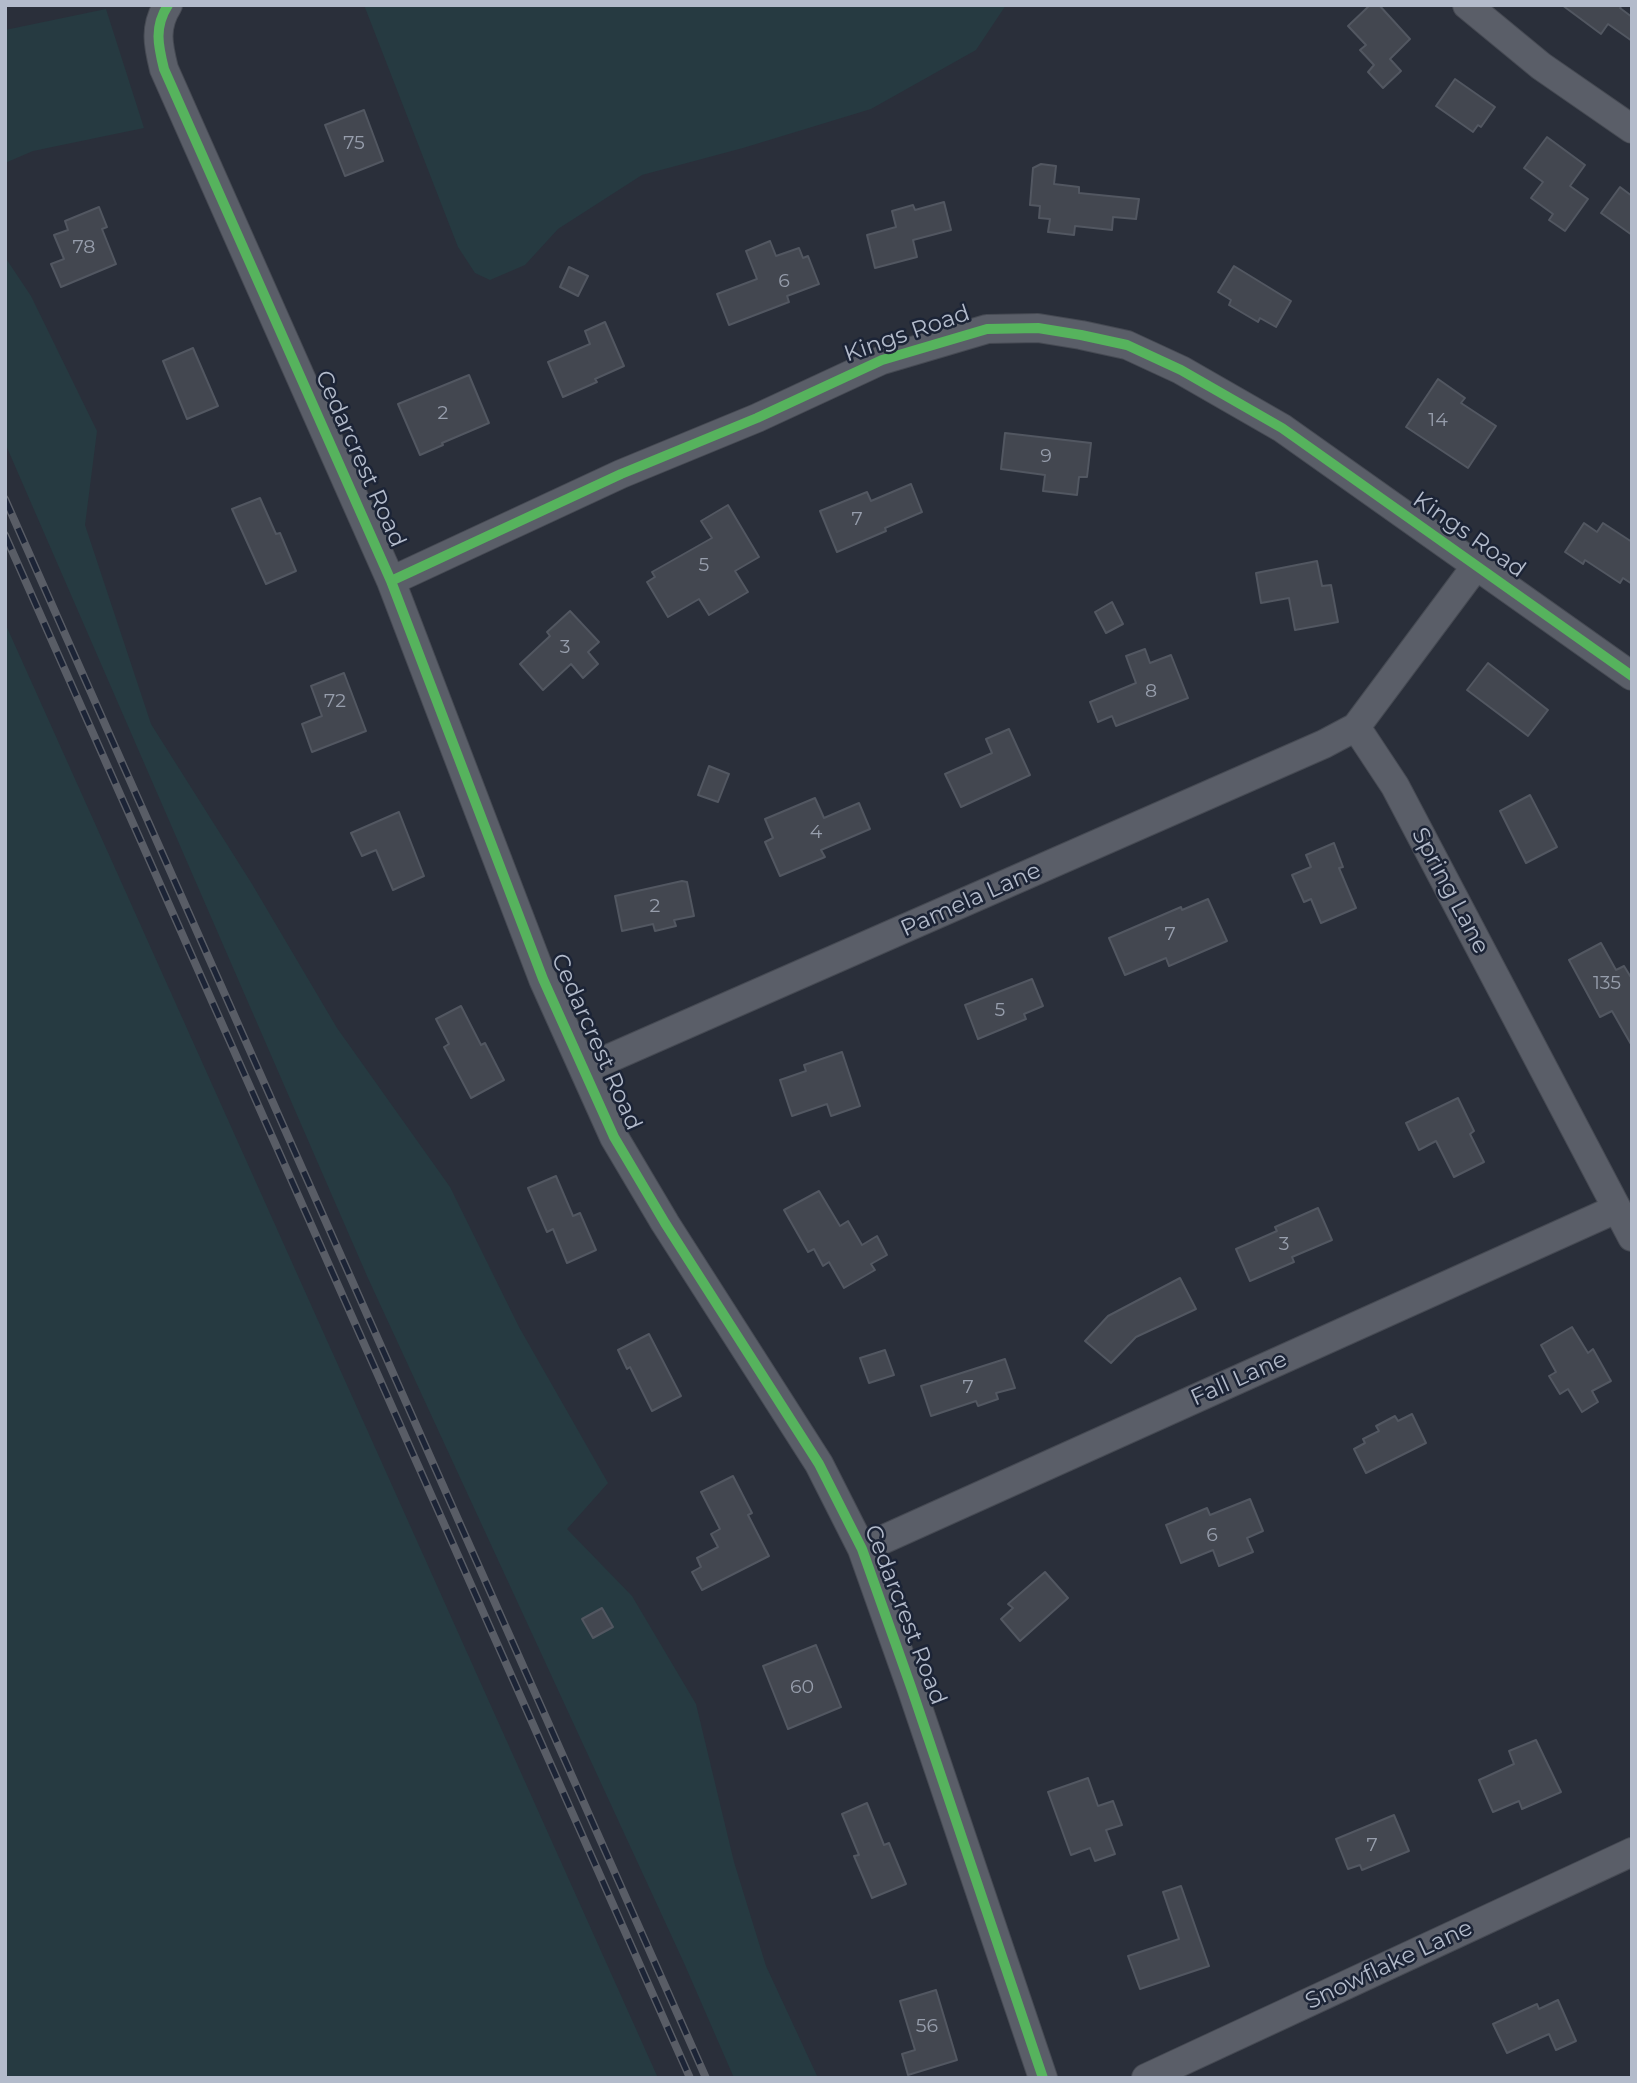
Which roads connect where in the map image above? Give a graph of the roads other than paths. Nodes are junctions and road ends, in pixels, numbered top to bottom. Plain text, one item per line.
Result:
1 (168, 5) edge
2 (1467, 5) edge
3 (1632, 129) edge
4 (1476, 566) junction
5 (391, 581) junction
6 (1632, 676) edge
7 (1356, 727) junction
8 (585, 1069) junction
9 (1616, 1209) junction
10 (1632, 1237) edge
11 (862, 1549) junction
12 (1632, 1852) edge
13 (1043, 2078) edge
14 (1146, 2078) edge

1 - 5 street, Cedarcrest Road
2 - 3 street
4 - 5 street, Kings Road
4 - 6 street, Kings Road
4 - 7 street
5 - 8 street, Cedarcrest Road
7 - 8 street, Pamela Lane
7 - 9 street, Spring Lane
8 - 11 street, Cedarcrest Road
9 - 10 street, Spring Lane
9 - 11 street, Fall Lane
11 - 13 street, Cedarcrest Road
12 - 14 street, Snowflake Lane

